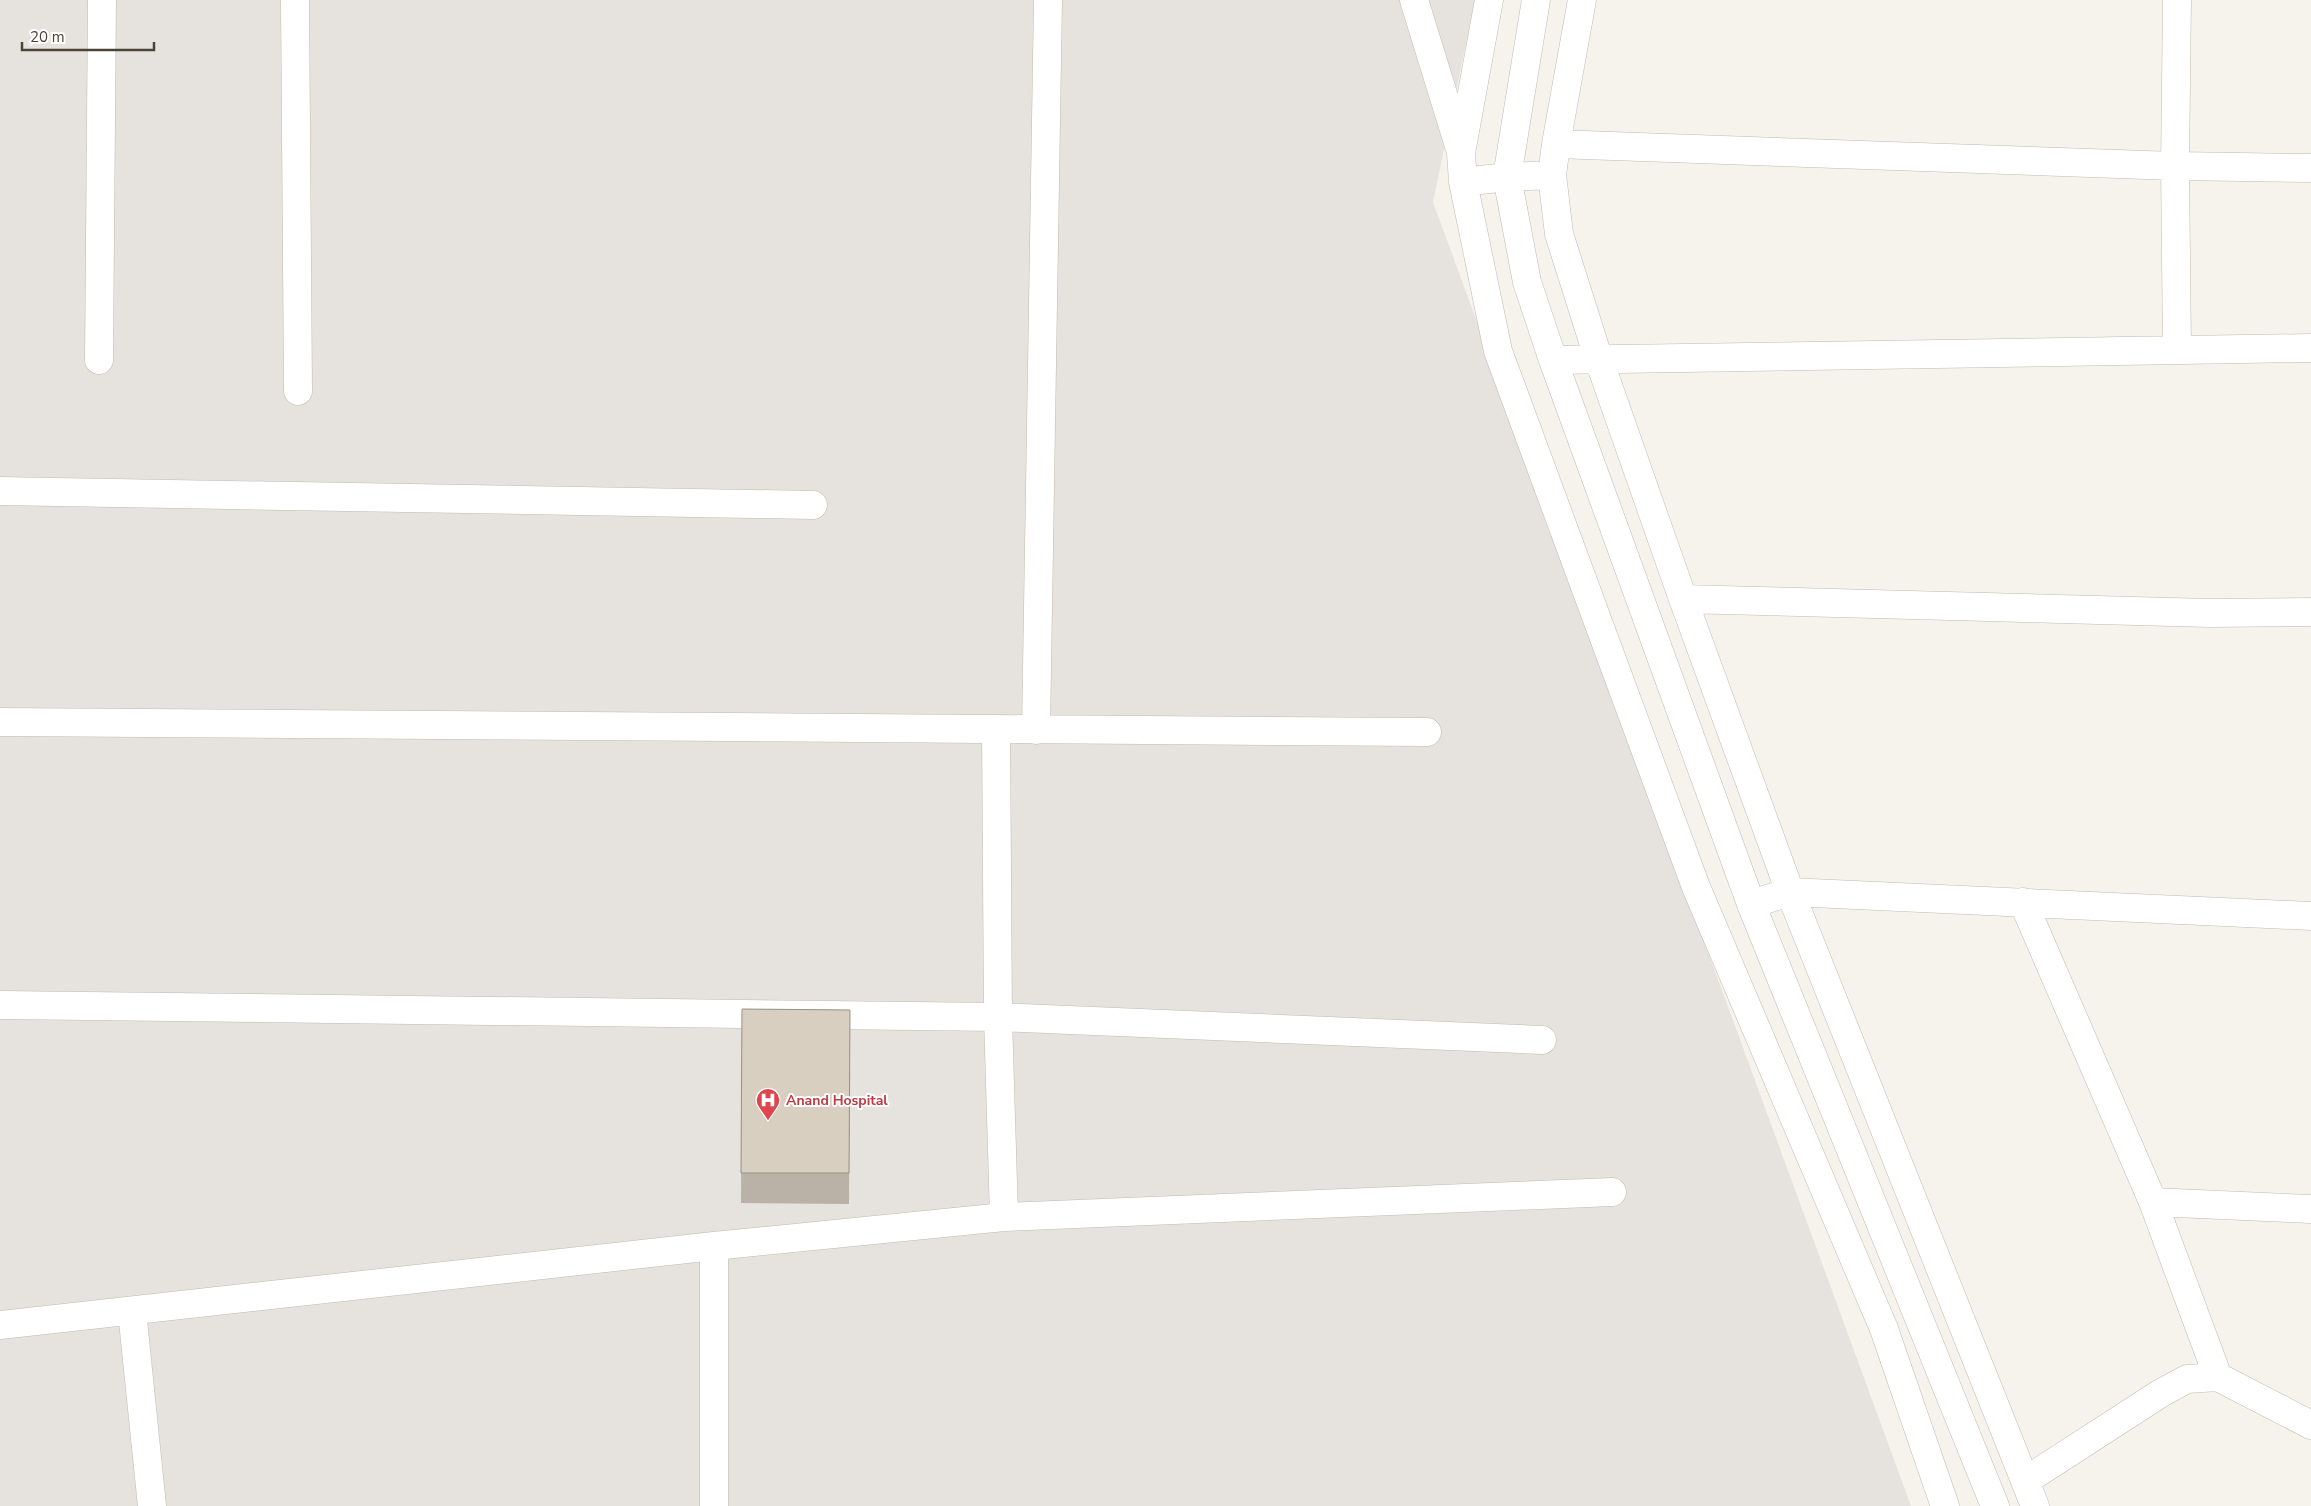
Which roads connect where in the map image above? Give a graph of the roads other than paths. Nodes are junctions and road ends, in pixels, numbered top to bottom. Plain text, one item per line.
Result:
1 (102, 0) edge
2 (295, 0) edge
3 (1048, 0) edge
4 (1414, 0) edge
5 (1489, 0) edge
6 (1536, 0) edge
7 (1582, 0) edge
8 (2177, 0) edge
9 (1556, 144) junction
10 (1461, 153) junction
11 (2175, 166) junction
12 (2311, 168) edge
13 (1552, 175) junction
14 (1507, 177) junction
15 (1463, 182) junction
16 (2311, 348) edge
17 (2176, 350) junction
18 (99, 360) dead end
19 (1553, 360) junction
20 (1598, 360) junction
21 (298, 390) dead end
22 (0, 491) edge
23 (813, 505) dead end
24 (1682, 599) junction
25 (2311, 612) edge
26 (0, 722) edge
27 (996, 729) junction
28 (1036, 730) junction
29 (1427, 732) dead end
30 (1790, 892) junction
31 (2023, 902) junction
32 (1751, 904) junction
33 (2311, 916) edge
34 (0, 1005) edge
35 (998, 1017) junction
36 (1542, 1040) dead end
37 (1612, 1192) dead end
38 (2153, 1202) junction
39 (2311, 1208) edge
40 (1004, 1217) junction
41 (714, 1246) junction
42 (132, 1311) junction
43 (0, 1325) edge
44 (2218, 1377) junction
45 (2311, 1425) edge
46 (2012, 1447) junction
47 (1975, 1457) junction
48 (1930, 1460) junction
49 (2025, 1481) junction
50 (152, 1506) edge
51 (714, 1506) edge
52 (1945, 1506) edge
53 (1995, 1506) edge
54 (2035, 1506) edge

1 - 18 street
2 - 21 street
3 - 28 street
4 - 10 street
5 - 10 street
6 - 14 street
7 - 9 street
8 - 11 street
9 - 11 street
9 - 13 street
10 - 15 street
11 - 12 street
11 - 17 street
13 - 14 street
13 - 20 street
14 - 15 street
14 - 19 street
15 - 48 street
16 - 17 street
17 - 20 street
19 - 20 street
19 - 32 street
20 - 24 street
22 - 23 street
24 - 25 street
24 - 30 street
26 - 27 street
27 - 28 street
27 - 35 street
28 - 29 street
30 - 31 street
30 - 32 street
30 - 46 street
31 - 33 street
31 - 38 street
32 - 47 street
34 - 35 street
35 - 36 street
35 - 40 street
37 - 40 street
38 - 39 street
38 - 44 street
40 - 41 street
41 - 42 street
41 - 51 street
42 - 43 street
42 - 50 street
44 - 45 street
44 - 49 street
46 - 47 street
46 - 49 street
47 - 48 street
47 - 53 street
48 - 52 street
49 - 54 street

